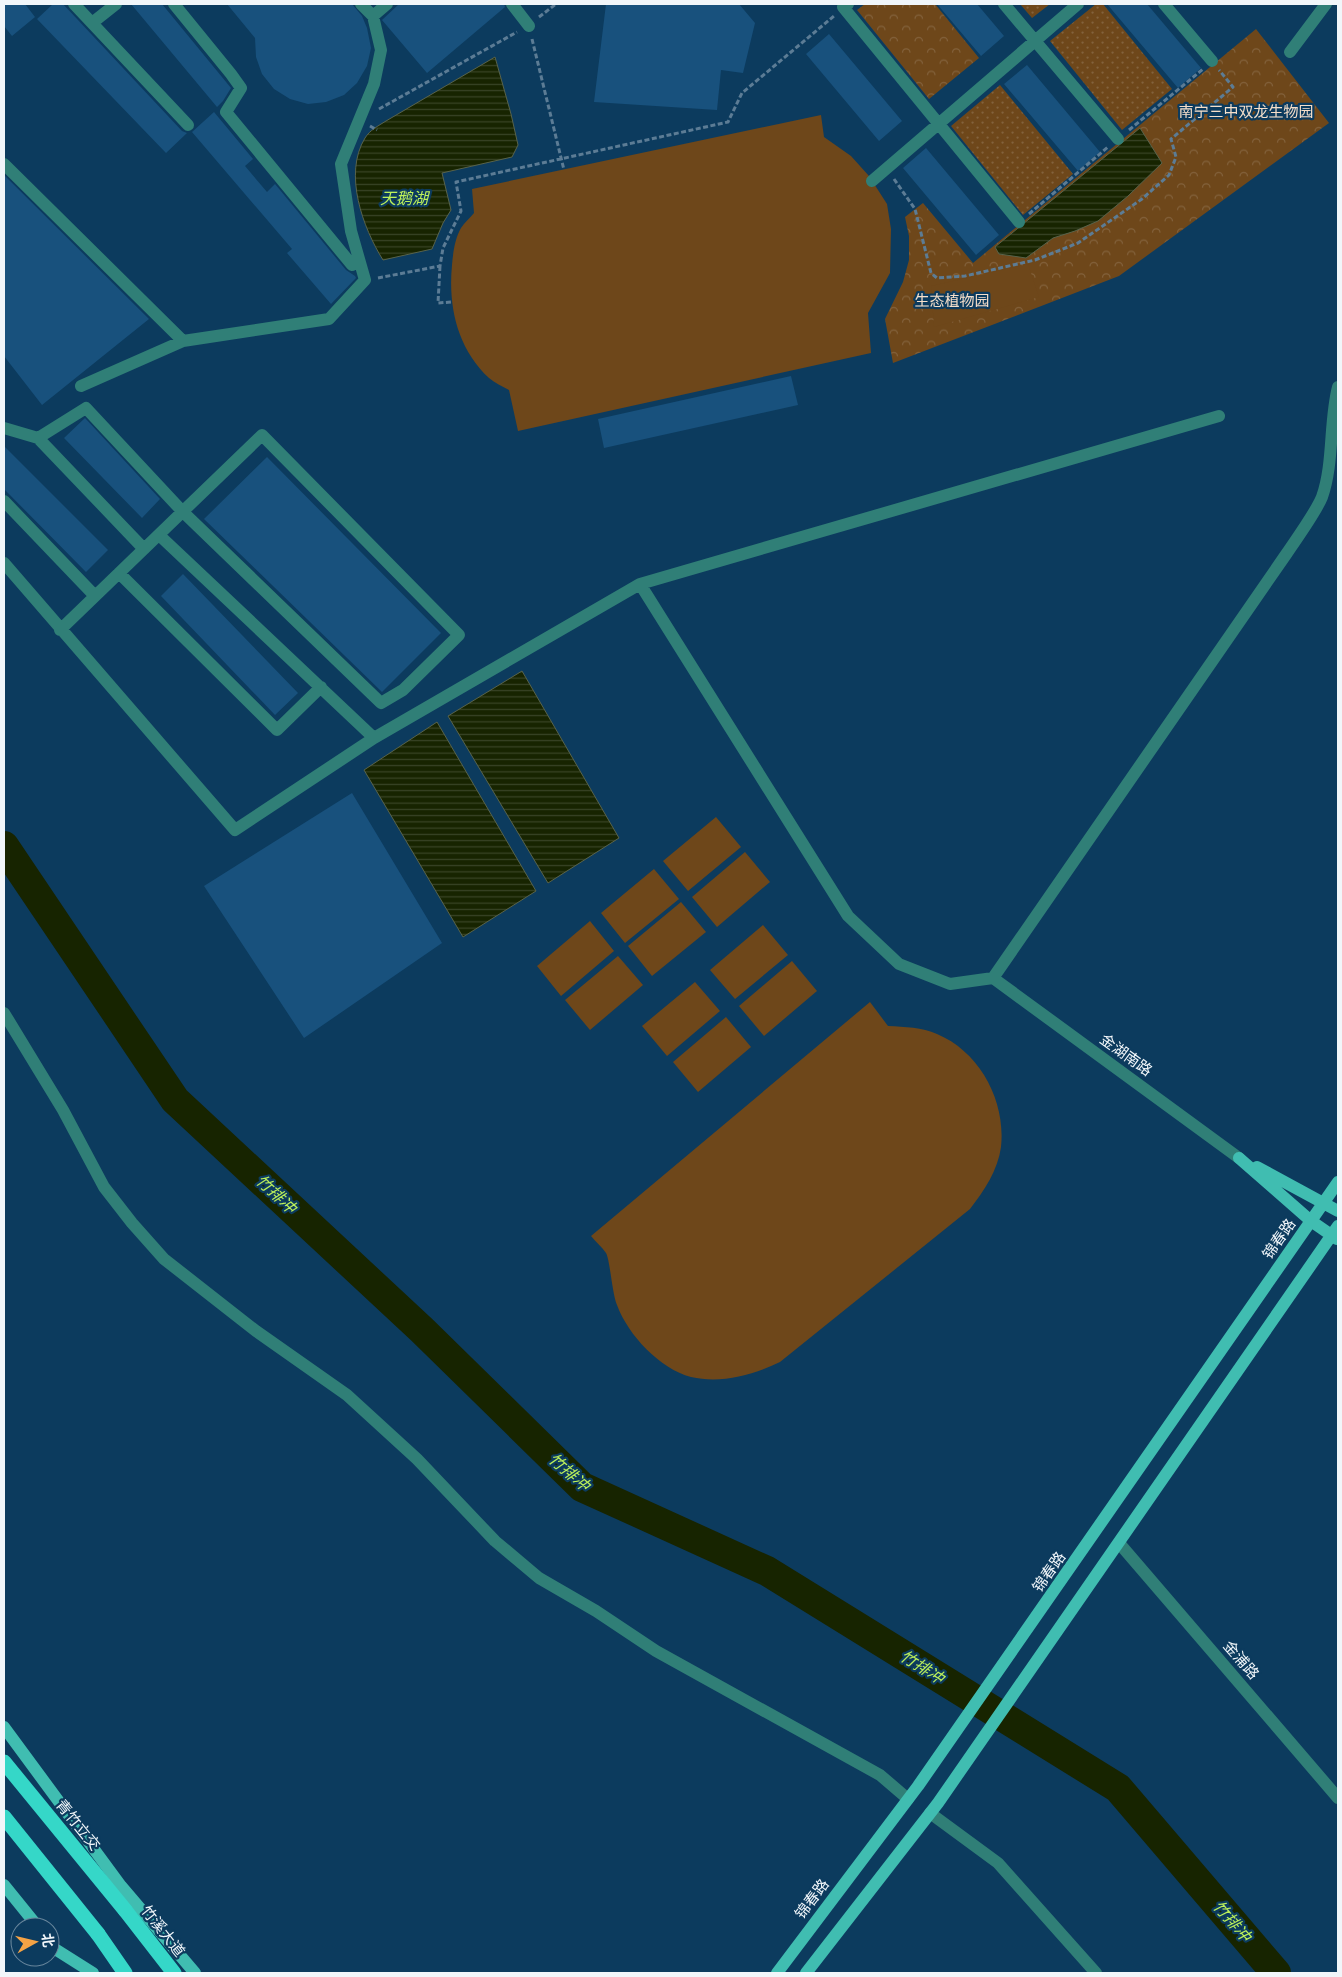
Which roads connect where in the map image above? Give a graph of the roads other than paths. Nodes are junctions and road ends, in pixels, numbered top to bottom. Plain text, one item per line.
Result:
1 (74, 4) edge
2 (116, 4) edge
3 (174, 4) edge
4 (361, 4) edge
5 (387, 4) edge
6 (512, 4) edge
7 (1004, 4) edge
8 (1078, 4) edge
9 (1164, 4) edge
10 (1326, 4) edge
11 (844, 5) edge
12 (373, 16) junction
13 (92, 23) junction
14 (529, 26) road end
15 (1035, 40) junction
16 (1290, 52) dead end
17 (1212, 61) road end
18 (938, 123) junction
19 (188, 125) dead end
20 (1118, 139) road end
21 (4, 164) edge
22 (872, 181) dead end
23 (1019, 222) road end
24 (352, 265) dead end
25 (182, 341) junction
26 (81, 386) dead end
27 (1338, 387) edge
28 (1220, 416) dead end
29 (4, 428) edge
30 (38, 438) junction
31 (4, 501) edge
32 (183, 512) junction
33 (159, 535) junction
34 (144, 549) junction
35 (4, 563) edge
36 (119, 574) junction
37 (640, 584) junction
38 (95, 596) junction
39 (60, 630) junction
40 (321, 687) junction
41 (374, 738) junction
42 (993, 978) junction
43 (4, 1013) edge
44 (1239, 1158) junction
45 (1338, 1182) edge
46 (1324, 1202) junction
47 (1338, 1210) edge
48 (1312, 1221) junction
49 (1336, 1234) edge
50 (1119, 1543) junction
51 (4, 1728) edge
52 (4, 1762) edge
53 (1338, 1798) edge
54 (908, 1799) junction
55 (930, 1813) junction
56 (4, 1817) edge
57 (4, 1885) edge
58 (121, 1886) junction
59 (125, 1910) joint
60 (30, 1917) edge
61 (60, 1951) edge
62 (60, 1956) edge
63 (74, 1973) edge
64 (93, 1973) edge
65 (125, 1973) edge
66 (174, 1973) edge
67 (179, 1973) edge
68 (195, 1973) edge
69 (777, 1973) edge
70 (806, 1973) edge
71 (1096, 1973) edge

1 - 13 street
2 - 13 street
3 - 24 street
4 - 12 street
5 - 12 street
6 - 14 street
7 - 15 street
8 - 15 street
9 - 17 street
10 - 16 street
11 - 18 street
12 - 25 street
13 - 19 street
15 - 18 street
15 - 20 street
18 - 22 street
18 - 23 street
21 - 25 street
25 - 26 street
27 - 42 street
28 - 37 street
29 - 30 street
30 - 32 street
30 - 34 street
31 - 38 street
32 - 32 street
32 - 33 street
33 - 34 street
33 - 40 street
34 - 36 street
35 - 39 street
36 - 38 street
36 - 40 street
37 - 41 street
37 - 42 street
38 - 39 street
39 - 41 street
40 - 41 street
42 - 44 street, 金湖南路
43 - 54 street
44 - 46 main road, 金湖南路
44 - 48 main road, 金湖南路
45 - 46 main road, 锦春路
46 - 47 main road, 金湖南路
46 - 48 main road, 锦春路
48 - 49 main road, 金湖南路
48 - 54 main road, 锦春路
49 - 50 main road
50 - 53 street, 金浦路
50 - 55 main road
51 - 58 main road
52 - 59 highway, 青竹立交, bridge
54 - 69 main road, 锦春路
55 - 70 main road
55 - 71 street
56 - 65 highway, bridge
57 - 60 main road
58 - 67 main road
58 - 68 main road
59 - 66 highway, 竹溪大道
61 - 64 main road
62 - 63 main road

